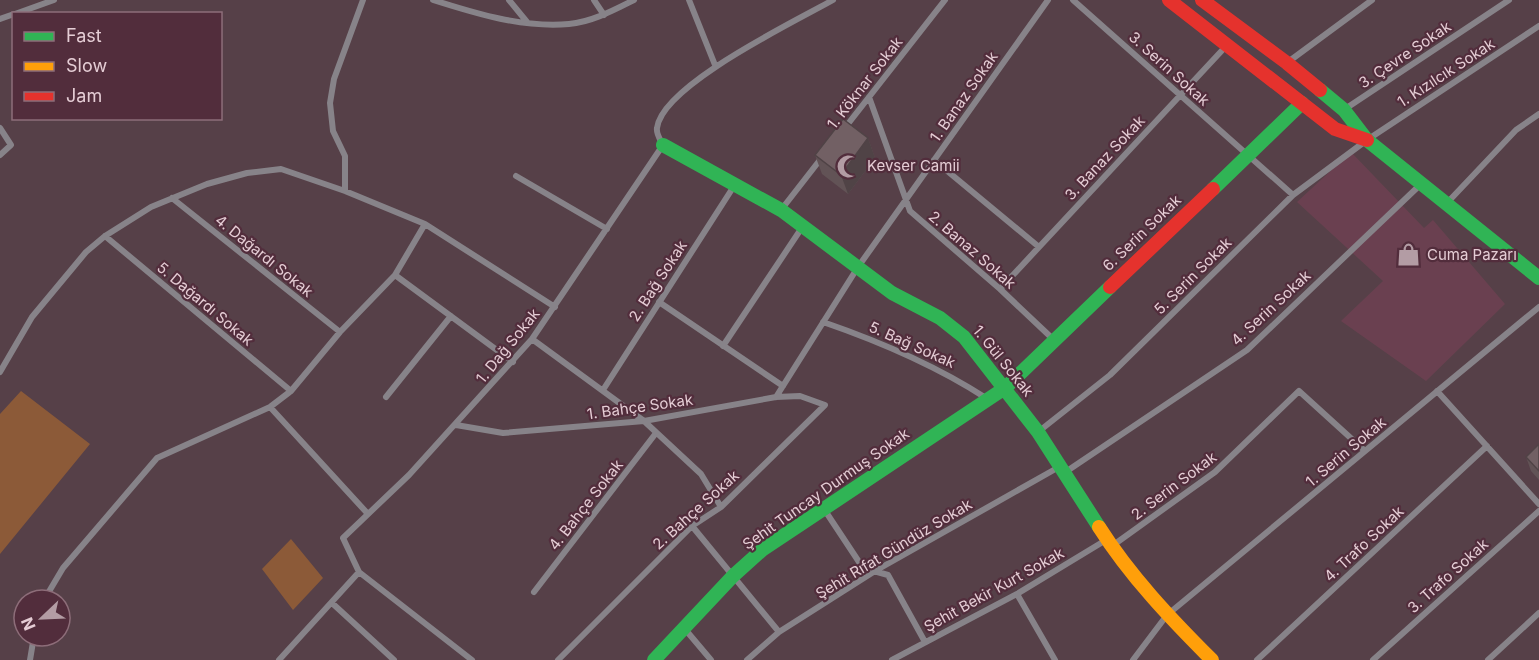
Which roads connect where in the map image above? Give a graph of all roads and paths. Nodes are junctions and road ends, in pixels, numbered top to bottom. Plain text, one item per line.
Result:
1 (29, 0) edge
2 (54, 0) edge
3 (363, 0) edge
4 (434, 0) edge
5 (509, 0) edge
6 (594, 0) edge
7 (634, 0) edge
8 (689, 0) edge
9 (833, 0) edge
10 (945, 0) edge
11 (1048, 0) edge
12 (1074, 0) edge
13 (1169, 0) edge
14 (1202, 0) edge
15 (1372, 0) edge
16 (1509, 0) edge
17 (33, 7) junction
18 (19, 12) edge
19 (604, 15) junction
20 (528, 22) junction
21 (1539, 26) edge
22 (1240, 27) junction
23 (1228, 44) junction
24 (1287, 63) junction
25 (716, 65) junction
26 (1180, 95) junction
27 (869, 97) junction
28 (1302, 103) junction
29 (1344, 110) junction
30 (1539, 114) edge
31 (0, 128) edge
32 (840, 135) edge
33 (1367, 140) junction
34 (663, 145) junction
35 (825, 153) edge
36 (0, 155) edge
37 (1248, 155) junction
38 (934, 160) junction
39 (516, 176) dead end
40 (1421, 183) junction
41 (734, 185) junction
42 (345, 191) junction
43 (1293, 195) junction
44 (172, 198) junction
45 (907, 199) junction
46 (1446, 204) junction
47 (781, 210) junction
48 (425, 224) junction
49 (803, 226) junction
50 (607, 230) junction
51 (105, 236) junction
52 (1039, 247) junction
53 (858, 267) junction
54 (395, 275) junction
55 (1539, 278) edge
56 (1000, 289) junction
57 (659, 302) junction
58 (555, 307) junction
59 (1539, 307) edge
60 (451, 316) junction
61 (823, 322) junction
62 (340, 332) junction
63 (532, 339) junction
64 (1054, 340) junction
65 (723, 346) junction
66 (513, 362) junction
67 (0, 372) edge
68 (783, 386) junction
69 (1005, 388) junction
70 (603, 390) junction
71 (291, 391) junction
72 (1437, 392) junction
73 (776, 396) junction
74 (386, 397) dead end
75 (987, 399) junction
76 (825, 405) joint
77 (270, 407) junction
78 (644, 421) junction
79 (456, 425) junction
80 (1038, 432) junction
81 (656, 433) junction
82 (1487, 446) junction
83 (1365, 451) junction
84 (1061, 470) junction
85 (1539, 504) edge
86 (721, 507) junction
87 (824, 509) junction
88 (1539, 511) edge
89 (368, 514) junction
90 (692, 526) junction
91 (1109, 543) junction
92 (359, 572) junction
93 (876, 572) junction
94 (733, 576) junction
95 (51, 588) edge
96 (534, 592) dead end
97 (1017, 594) junction
98 (332, 603) junction
99 (1539, 613) edge
100 (1167, 615) junction
101 (684, 628) junction
102 (779, 632) junction
103 (925, 642) junction
104 (279, 660) edge
105 (394, 660) edge
106 (472, 660) edge
107 (558, 660) edge
108 (655, 660) edge
109 (711, 660) edge
110 (747, 660) edge
111 (892, 660) edge
112 (1055, 660) edge
113 (1133, 660) edge
114 (1212, 660) edge
115 (1257, 660) edge
116 (1373, 660) edge
117 (1488, 660) edge

1 - 17 street
2 - 17 street
3 - 42 street
4 - 20 street
5 - 20 street
6 - 19 street
7 - 19 street
8 - 25 street
9 - 25 street
10 - 27 street, 1. Köknar Sokak
11 - 38 street, 1. Banaz Sokak
12 - 26 street, 3. Serin Sokak
13 - 23 street
14 - 22 street
15 - 24 street
16 - 29 street, 3. Çevre Sokak
17 - 18 street
19 - 20 street
21 - 33 street, 1. Kızılcık Sokak
22 - 23 street
22 - 24 street
23 - 26 street, 3. Banaz Sokak
23 - 28 street
24 - 29 street
25 - 34 street
26 - 37 street, 3. Serin Sokak
26 - 52 street, 3. Banaz Sokak
27 - 32 street, 1. Köknar Sokak
27 - 45 street, 2. Banaz Sokak
28 - 33 street
28 - 37 street, 6. Serin Sokak
29 - 33 street
30 - 46 street
31 - 36 street
33 - 40 street
33 - 43 street, 5. Serin Sokak
34 - 41 street, 1. Gül Sokak
34 - 50 street, 1. Dağ Sokak
35 - 47 street
37 - 43 street, 3. Serin Sokak
37 - 64 street, 6. Serin Sokak
38 - 45 street, 1. Banaz Sokak
38 - 52 street
39 - 50 street
40 - 46 street
40 - 84 street, 4. Serin Sokak
41 - 47 street, 1. Gül Sokak
41 - 57 street, 2. Bağ Sokak
42 - 44 street
42 - 48 street
43 - 80 street, 5. Serin Sokak
44 - 51 street
44 - 62 street, 4. Dağardı Sokak
45 - 53 street, 1. Banaz Sokak
45 - 56 street, 2. Banaz Sokak
46 - 55 street
47 - 49 street, 1. Gül Sokak
48 - 54 street
48 - 58 street
49 - 53 street, 1. Gül Sokak
49 - 65 street
50 - 58 street, 1. Dağ Sokak
51 - 67 street
51 - 71 street, 5. Dağardı Sokak
52 - 56 street, 3. Banaz Sokak
53 - 61 street, 1. Banaz Sokak
53 - 69 street, 1. Gül Sokak
54 - 60 street
54 - 62 street
56 - 64 street, 2. Banaz Sokak
57 - 65 street
57 - 70 street, 2. Bağ Sokak
58 - 63 street, 1. Dağ Sokak
59 - 72 street, 1. Serin Sokak
60 - 66 street
60 - 74 street
61 - 68 street, 1. Banaz Sokak
61 - 75 street, 5. Bağ Sokak
62 - 71 street
63 - 66 street, 1. Dağ Sokak
63 - 70 street
64 - 69 street, 6. Serin Sokak
65 - 68 street
66 - 79 street, 1. Dağ Sokak
68 - 73 street, 1. Banaz Sokak
69 - 75 street, Şehit Tuncay Durmuş Sokak
69 - 80 street, 1. Gül Sokak
70 - 78 street
71 - 77 street
72 - 82 street
72 - 83 street, 1. Serin Sokak
73 - 76 street, 1. Bahçe Sokak
73 - 78 street, 1. Bahçe Sokak
75 - 87 street, Şehit Tuncay Durmuş Sokak
76 - 86 street, 2. Bahçe Sokak
77 - 89 street
77 - 95 street
78 - 79 street, 1. Bahçe Sokak
78 - 81 street
79 - 89 street, 1. Dağ Sokak
80 - 84 street, 1. Gül Sokak
81 - 86 street
81 - 96 street, 4. Bahçe Sokak
82 - 85 street
82 - 115 street, 4. Trafo Sokak
83 - 91 street, 2. Serin Sokak
83 - 100 street, 1. Serin Sokak
84 - 91 street, 1. Gül Sokak
84 - 93 street, Şehit Rıfat Gündüz Sokak
86 - 90 street, 2. Bahçe Sokak
87 - 93 street
87 - 94 street, Şehit Tuncay Durmuş Sokak
88 - 116 street, 3. Trafo Sokak
89 - 92 street, 1. Dağ Sokak
90 - 94 street
90 - 107 street, 2. Bahçe Sokak
91 - 97 street, Şehit Bekir Kurt Sokak
91 - 100 street, 1. Gül Sokak
92 - 98 street
92 - 106 street
93 - 102 street, Şehit Rıfat Gündüz Sokak
93 - 103 street
94 - 101 street, Şehit Tuncay Durmuş Sokak
94 - 102 street
97 - 103 street, Şehit Bekir Kurt Sokak
97 - 112 street
98 - 104 street
98 - 105 street
99 - 117 street
100 - 113 street, 1. Serin Sokak
100 - 114 street, 1. Gül Sokak
101 - 108 street, Şehit Tuncay Durmuş Sokak
101 - 109 street
102 - 110 street, Şehit Rıfat Gündüz Sokak
103 - 111 street, Şehit Bekir Kurt Sokak

